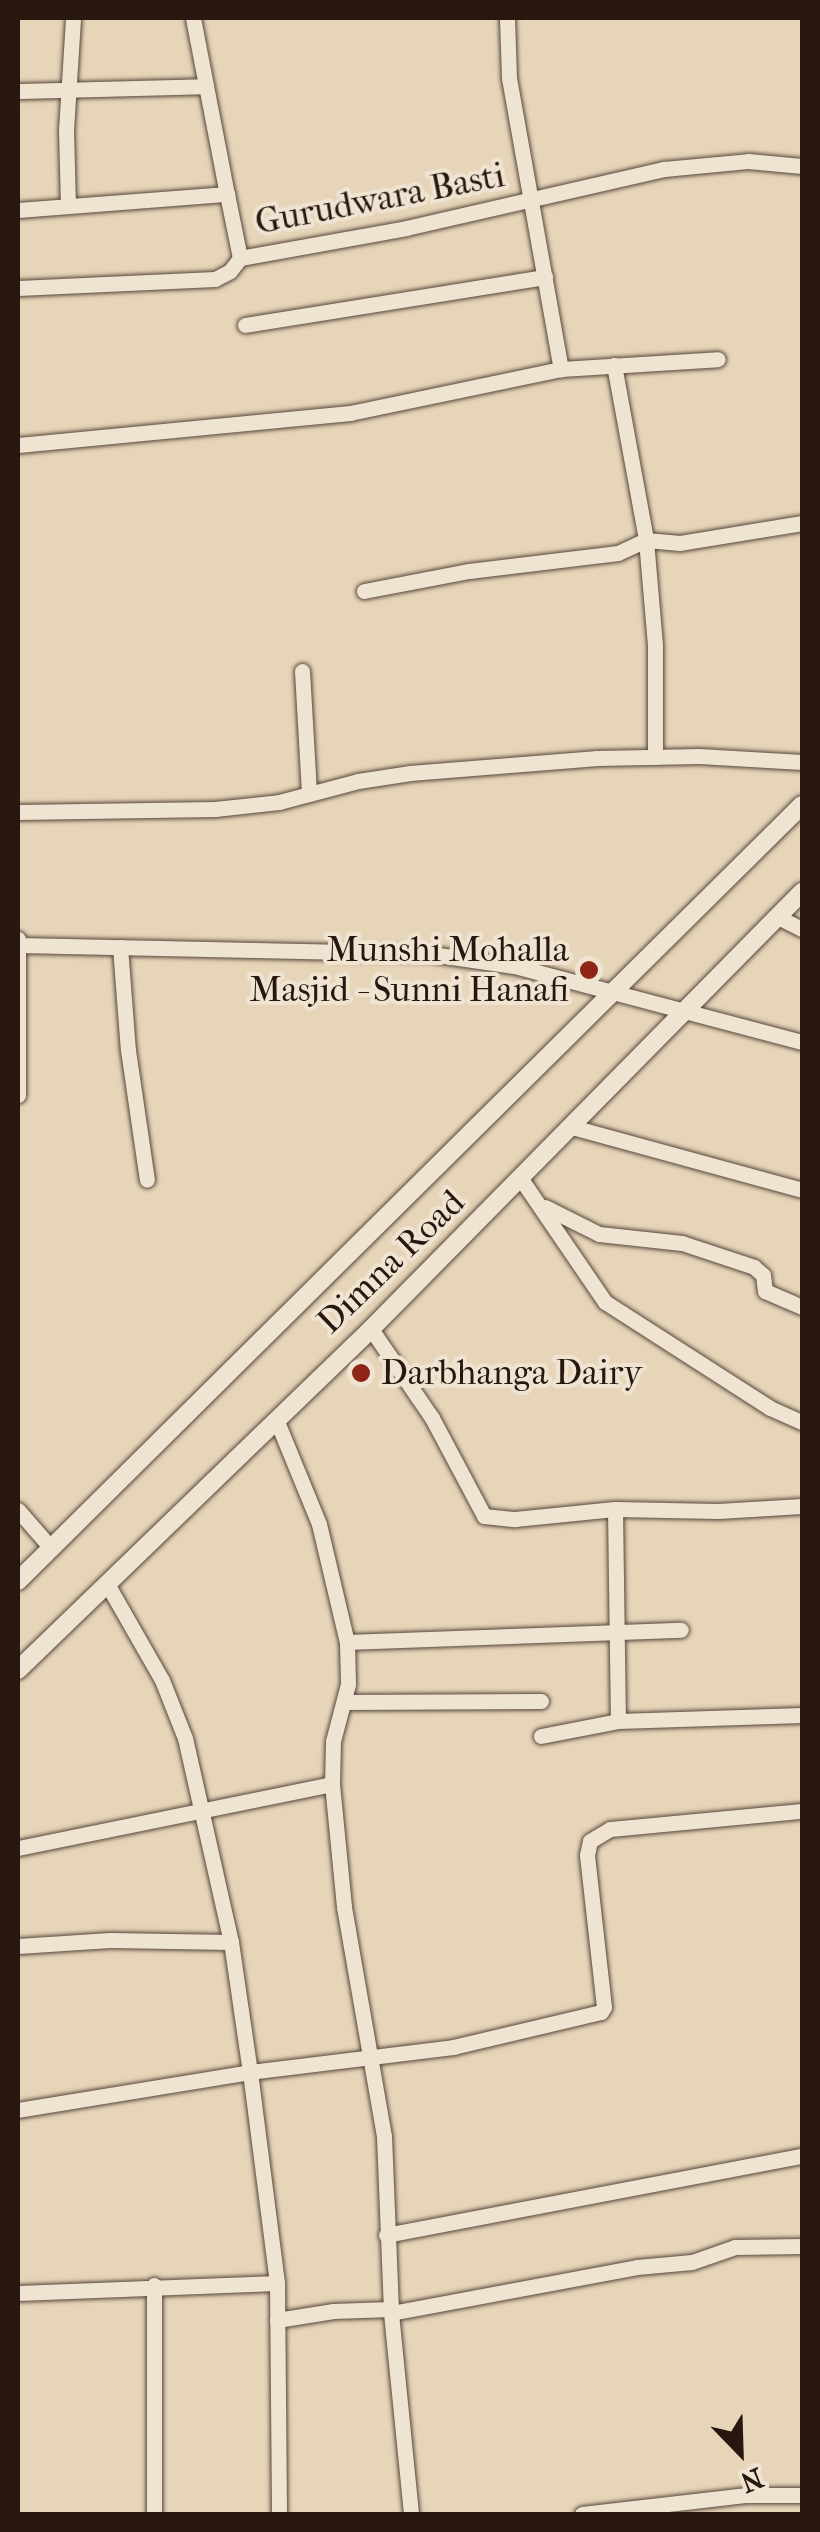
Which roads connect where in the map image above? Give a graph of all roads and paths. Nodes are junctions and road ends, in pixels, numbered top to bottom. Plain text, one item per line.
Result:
1 (73, 18) edge
2 (193, 18) edge
3 (506, 18) edge
4 (206, 86) junction
5 (69, 90) junction
6 (18, 91) edge
7 (802, 166) edge
8 (228, 194) junction
9 (532, 199) junction
10 (68, 206) junction
11 (18, 210) edge
12 (240, 258) junction
13 (545, 277) junction
14 (18, 288) edge
15 (245, 325) dead end
16 (718, 358) dead end
17 (614, 366) junction
18 (561, 368) junction
19 (18, 445) edge
20 (802, 523) edge
21 (646, 540) junction
22 (364, 590) dead end
23 (302, 671) dead end
24 (655, 757) junction
25 (802, 762) edge
26 (309, 794) junction
27 (802, 805) edge
28 (18, 812) edge
29 (802, 892) edge
30 (778, 918) junction
31 (802, 930) edge
32 (18, 943) edge
33 (120, 947) junction
34 (613, 993) junction
35 (686, 1014) junction
36 (802, 1042) edge
37 (18, 1095) edge
38 (572, 1127) junction
39 (522, 1179) junction
40 (148, 1180) dead end
41 (802, 1190) edge
42 (542, 1205) junction
43 (802, 1307) edge
44 (371, 1329) junction
45 (276, 1419) junction
46 (802, 1422) edge
47 (802, 1506) edge
48 (615, 1509) junction
49 (18, 1510) edge
50 (51, 1548) junction
51 (18, 1581) edge
52 (106, 1582) junction
53 (681, 1630) dead end
54 (618, 1631) junction
55 (347, 1642) junction
56 (18, 1670) edge
57 (540, 1701) dead end
58 (344, 1702) junction
59 (802, 1715) edge
60 (618, 1721) junction
61 (542, 1736) dead end
62 (332, 1784) junction
63 (202, 1808) junction
64 (802, 1811) edge
65 (18, 1848) edge
66 (230, 1942) junction
67 (18, 1946) edge
68 (371, 2057) junction
69 (250, 2072) junction
70 (18, 2110) edge
71 (802, 2156) edge
72 (386, 2234) junction
73 (802, 2246) edge
74 (277, 2283) junction
75 (154, 2286) junction
76 (18, 2292) edge
77 (391, 2311) junction
78 (277, 2320) junction
79 (745, 2495) junction
80 (802, 2495) edge
81 (154, 2514) edge
82 (279, 2514) edge
83 (411, 2514) edge
84 (582, 2514) edge
85 (744, 2514) edge

1 - 5 street
2 - 4 street
3 - 9 street
4 - 5 street
4 - 8 street
5 - 6 street
5 - 10 street
7 - 9 street, Gurudwara Basti
8 - 10 street, Gurudwara Basti
8 - 12 street, Gurudwara Basti
9 - 12 street, Gurudwara Basti
9 - 13 street
10 - 11 street, Gurudwara Basti
12 - 14 street
13 - 15 street
13 - 18 street
16 - 17 street
17 - 18 street
17 - 21 street
18 - 19 street
20 - 21 street
21 - 22 street
21 - 24 street
23 - 26 street
24 - 25 street
24 - 26 street
26 - 28 street
27 - 34 street
29 - 30 street, Dimna Road
30 - 31 street
30 - 35 street, Dimna Road
32 - 33 street
32 - 37 street
33 - 34 street
33 - 40 street
34 - 35 street
34 - 50 street
35 - 36 street
35 - 38 street, Dimna Road
38 - 39 street, Dimna Road
38 - 41 street
39 - 42 street
39 - 44 street, Dimna Road
42 - 43 street
42 - 46 street
44 - 45 street, Dimna Road
44 - 48 street
45 - 52 street, Dimna Road
45 - 55 street
47 - 48 street
48 - 54 street
49 - 50 street
50 - 51 street
52 - 56 street, Dimna Road
52 - 63 street
53 - 54 street
54 - 55 street
54 - 60 street
55 - 58 street
57 - 58 street
58 - 62 street
59 - 60 street
60 - 61 street
62 - 63 street
62 - 68 street
63 - 65 street
63 - 66 street
64 - 68 street
66 - 67 street
66 - 69 street
68 - 69 street
68 - 72 street
69 - 70 street
69 - 74 street
71 - 72 street
72 - 77 street
73 - 77 street
74 - 75 street
74 - 78 street
75 - 76 street
75 - 81 street
77 - 78 street
77 - 83 street
78 - 82 street
79 - 80 street
79 - 84 street
79 - 85 street

